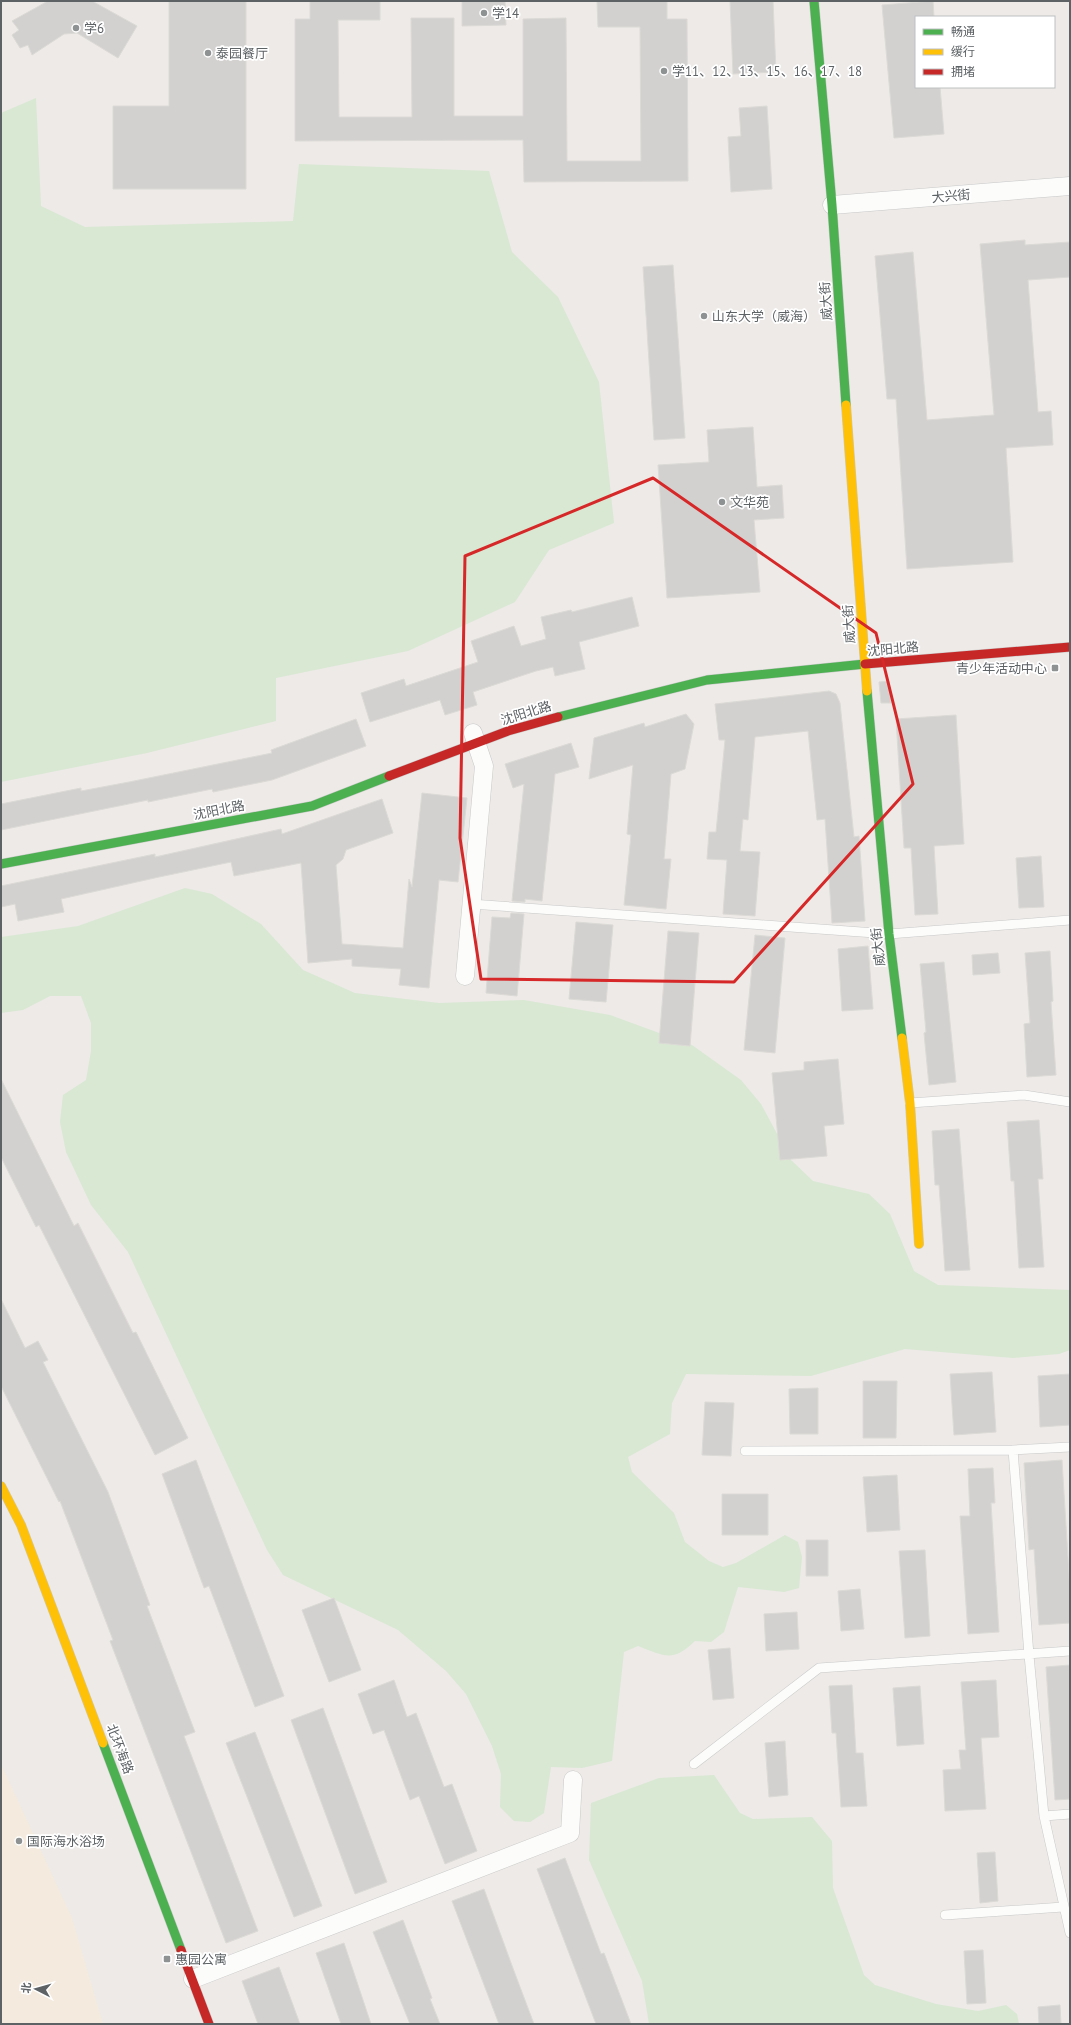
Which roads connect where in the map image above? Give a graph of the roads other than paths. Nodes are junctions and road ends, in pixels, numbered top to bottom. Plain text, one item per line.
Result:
1 (814, 1) edge
2 (1070, 186) edge
3 (832, 205) junction
4 (1070, 647) edge
5 (865, 664) junction
6 (474, 736) junction
7 (1, 864) edge
8 (471, 904) junction
9 (1070, 920) edge
10 (889, 934) junction
11 (465, 976) dead end
12 (1070, 1102) edge
13 (910, 1103) junction
14 (919, 1244) dead end
15 (1070, 1447) edge
16 (1013, 1450) junction
17 (745, 1451) dead end
18 (1, 1486) edge
19 (1070, 1651) edge
20 (1029, 1655) junction
21 (694, 1764) dead end
22 (573, 1780) dead end
23 (1070, 1814) edge
24 (1044, 1816) junction
25 (1063, 1907) junction
26 (945, 1915) dead end
27 (1070, 1933) edge
28 (193, 1979) junction
29 (209, 2024) edge

1 - 3 street, 威大街
2 - 3 street, 大兴街
3 - 5 street, 威大街
4 - 5 street, 沈阳北路
5 - 6 street, 沈阳北路
5 - 10 street, 威大街
6 - 7 street, 沈阳北路
6 - 8 street
8 - 10 lane
8 - 11 street
9 - 10 lane
10 - 13 street, 威大街
12 - 13 lane
13 - 14 street, 威大街
15 - 16 lane
16 - 17 lane
16 - 20 lane
18 - 28 street, 北环海路
19 - 20 lane
20 - 21 lane
20 - 24 lane
22 - 28 street
23 - 24 lane
24 - 25 lane
25 - 26 lane
25 - 27 lane
28 - 29 street, 北环海路

